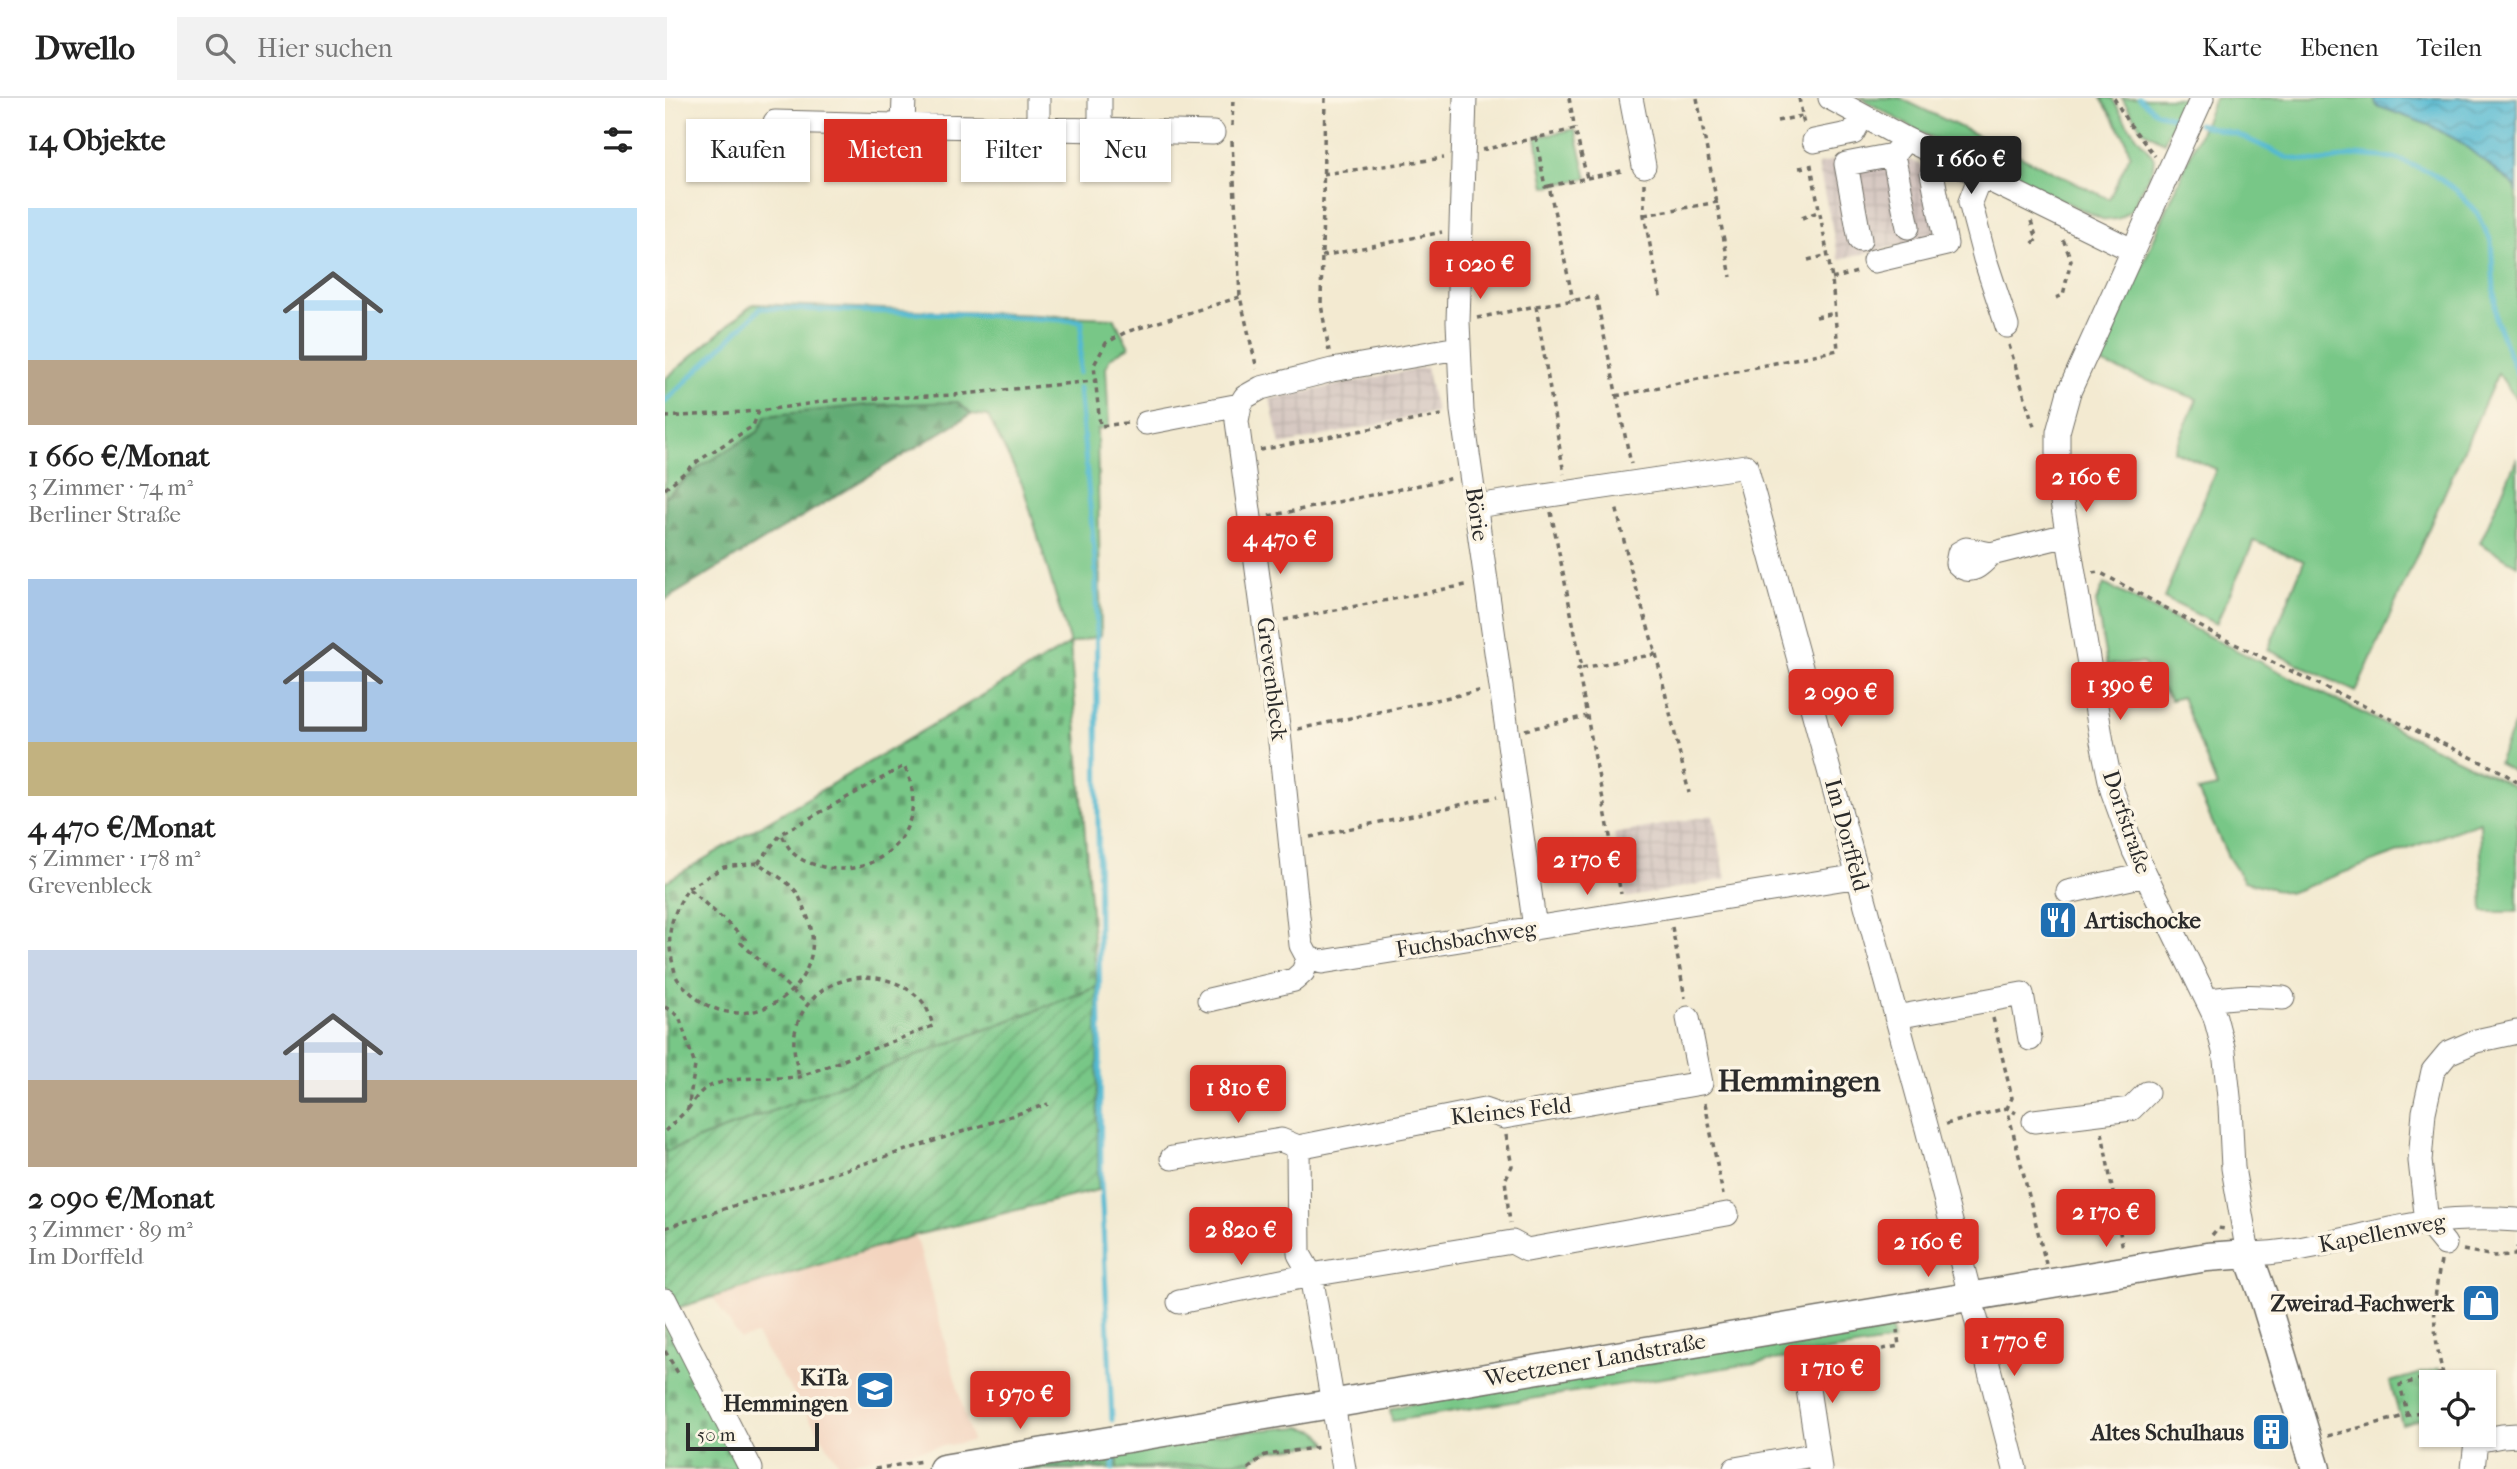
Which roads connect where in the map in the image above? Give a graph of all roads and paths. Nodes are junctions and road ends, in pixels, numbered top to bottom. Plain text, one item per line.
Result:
1 (904, 98) edge
2 (1038, 98) edge
3 (1100, 98) edge
4 (1233, 98) edge
5 (1325, 98) edge
6 (1465, 98) edge
7 (1569, 98) edge
8 (1630, 98) edge
9 (1697, 98) edge
10 (1799, 98) edge
11 (1830, 98) edge
12 (2114, 98) edge
13 (2198, 106) edge
14 (1803, 116) junction
15 (1862, 116) junction
16 (903, 119) edge
17 (1038, 119) edge
18 (1100, 119) edge
19 (1777, 121) dead end
20 (1575, 129) junction
21 (1171, 132) edge
22 (1213, 133) dead end
23 (1536, 137) junction
24 (1809, 141) junction
25 (1900, 147) junction
26 (1463, 155) junction
27 (1940, 156) junction
28 (2171, 165) junction
29 (1644, 166) junction
30 (1811, 166) junction
31 (1799, 168) dead end
32 (1323, 174) junction
33 (1980, 176) junction
34 (1587, 178) junction
35 (1549, 186) junction
36 (1718, 201) junction
37 (1820, 211) junction
38 (1644, 215) junction
39 (2062, 216) junction
40 (1803, 218) dead end
41 (1908, 227) dead end
42 (1461, 229) junction
43 (1860, 240) dead end
44 (2132, 250) junction
45 (1828, 255) junction
46 (1322, 256) junction
47 (1808, 260) dead end
48 (1874, 261) joint
49 (1731, 277) dead end
50 (1832, 279) junction
51 (1240, 297) junction
52 (2056, 298) dead end
53 (1573, 300) junction
54 (1661, 300) dead end
55 (1536, 306) junction
56 (1835, 313) junction
57 (1816, 317) dead end
58 (1458, 322) junction
59 (2007, 326) joint
60 (1458, 348) junction
61 (1332, 370) junction
62 (1094, 381) junction
63 (1261, 388) junction
64 (1616, 396) junction
65 (1240, 405) junction
66 (759, 411) junction
67 (1462, 411) junction
68 (665, 417) edge
69 (1146, 423) joint
70 (2035, 430) dead end
71 (1241, 454) junction
72 (1472, 475) junction
73 (1635, 482) junction
74 (1611, 486) junction
75 (665, 489) edge
76 (1557, 495) junction
77 (1476, 506) junction
78 (1250, 519) junction
79 (2067, 535) junction
80 (1991, 554) dead end
81 (2074, 576) junction
82 (1486, 581) junction
83 (1265, 624) junction
84 (1656, 654) junction
85 (1582, 668) junction
86 (1501, 687) junction
87 (1587, 716) junction
88 (1279, 733) junction
89 (1508, 734) junction
90 (2517, 782) edge
91 (1516, 793) junction
92 (1689, 793) dead end
93 (781, 834) junction
94 (1290, 841) junction
95 (758, 863) junction
96 (2145, 875) junction
97 (1859, 876) junction
98 (688, 888) junction
99 (2068, 892) dead end
100 (1668, 906) junction
101 (1625, 913) junction
102 (1535, 928) junction
103 (666, 957) edge
104 (1315, 960) junction
105 (792, 992) junction
106 (2283, 998) dead end
107 (1209, 1000) dead end
108 (1988, 1000) junction
109 (2208, 1001) junction
110 (808, 1005) junction
111 (665, 1007) edge
112 (1896, 1017) junction
113 (1688, 1018) joint
114 (2517, 1032) edge
115 (2030, 1039) dead end
116 (799, 1077) junction
117 (1701, 1083) junction
118 (2147, 1093) dead end
119 (1048, 1104) dead end
120 (2007, 1108) junction
121 (688, 1109) junction
122 (2098, 1113) junction
123 (1504, 1117) junction
124 (2034, 1121) joint
125 (1927, 1129) junction
126 (665, 1131) edge
127 (1298, 1147) junction
128 (1172, 1158) dead end
129 (1727, 1214) joint
130 (2517, 1220) edge
131 (2427, 1222) junction
132 (665, 1228) edge
133 (1512, 1242) junction
134 (2445, 1244) junction
135 (2517, 1247) edge
136 (2248, 1254) junction
137 (2124, 1256) dead end
138 (2048, 1269) dead end
139 (1311, 1275) junction
140 (1970, 1297) junction
141 (665, 1300) edge
142 (1179, 1302) dead end
143 (1895, 1310) junction
144 (1804, 1363) joint
145 (2442, 1370) edge
146 (2419, 1380) edge
147 (1334, 1404) junction
148 (2419, 1413) edge
149 (2408, 1416) junction
150 (2517, 1436) edge
151 (2308, 1441) junction
152 (1340, 1445) junction
153 (1819, 1462) edge
154 (751, 1469) edge
155 (943, 1469) edge
156 (1248, 1469) edge
157 (1344, 1469) edge
158 (1735, 1469) edge
159 (2015, 1469) edge
160 (2316, 1469) edge
161 (2473, 1469) edge

1 - 16 street
2 - 17 street
3 - 18 street
4 - 51 path
5 - 32 path
6 - 26 street, Börie
7 - 20 path
8 - 29 street
9 - 36 path
10 - 14 path
11 - 15 street
12 - 28 path
13 - 28 street, Dorfstraße
14 - 19 path
14 - 24 path
15 - 24 street
15 - 25 street
20 - 23 path
20 - 34 path
21 - 22 street
23 - 26 path
23 - 35 path
24 - 30 path
25 - 27 street
25 - 41 street
25 - 43 street
26 - 32 path
26 - 42 street, Börie
27 - 33 street
27 - 48 street
28 - 44 street, Dorfstraße
29 - 34 path
29 - 38 path
30 - 31 path
30 - 37 path
32 - 46 path
33 - 39 street
33 - 59 street
34 - 35 path
35 - 53 path
36 - 38 path
36 - 49 path
37 - 40 path
37 - 45 path
38 - 54 path
39 - 44 street
39 - 52 path
42 - 46 path
42 - 58 street, Börie
44 - 79 street, Dorfstraße
45 - 47 path
45 - 50 path
46 - 61 path
48 - 50 path
50 - 56 path
51 - 62 path
51 - 63 path
53 - 55 path
53 - 64 path
55 - 58 path
55 - 76 path
56 - 57 path
56 - 64 path
58 - 60 street, Börie
59 - 70 path
60 - 61 street
60 - 67 street, Börie
61 - 63 street
62 - 66 path
62 - 69 path
63 - 65 street
64 - 73 path
65 - 69 street
65 - 71 street, Grevenbleck
66 - 68 path
66 - 75 path
67 - 71 path
67 - 72 street, Börie
71 - 78 street, Grevenbleck
72 - 77 street, Börie
72 - 78 path
73 - 74 street, Im Dorffeld
73 - 97 street, Im Dorffeld
74 - 76 street, Im Dorffeld
74 - 84 path
76 - 77 street, Im Dorffeld
76 - 85 path
77 - 82 street, Börie
78 - 83 street, Grevenbleck
79 - 80 street
79 - 81 street, Dorfstraße
81 - 90 path
81 - 96 street, Dorfstraße
82 - 83 path
82 - 86 street, Börie
83 - 88 street, Grevenbleck
84 - 85 path
84 - 92 path
85 - 87 path
86 - 88 path
86 - 89 street, Börie
87 - 89 path
87 - 101 path
88 - 94 street, Grevenbleck
89 - 91 street, Börie
91 - 94 path
91 - 102 street, Börie
93 - 93 path
93 - 95 path
94 - 104 street, Grevenbleck
95 - 98 path
95 - 105 path
96 - 99 street
96 - 109 street, Dorfstraße
97 - 100 street, Fuchsbachweg
97 - 112 street, Im Dorffeld
98 - 103 path
98 - 105 path
100 - 101 street, Fuchsbachweg
100 - 113 path
101 - 102 street, Fuchsbachweg
102 - 104 street, Fuchsbachweg
103 - 105 path
104 - 107 street
105 - 110 path
106 - 109 street
108 - 112 street
108 - 115 street
108 - 120 path
109 - 136 street, Dorfstraße
110 - 116 path
110 - 116 path
111 - 121 path
112 - 125 street, Im Dorffeld
113 - 117 street
114 - 131 street
116 - 121 path
117 - 123 street, Kleines Feld
117 - 129 path
118 - 122 street
119 - 132 path
120 - 124 path
120 - 125 path
120 - 138 path
121 - 126 path
122 - 124 street
122 - 137 path
123 - 127 street, Kleines Feld
123 - 133 path
125 - 140 street, Im Dorffeld
127 - 128 street, Kleines Feld
127 - 139 street
129 - 133 street
130 - 131 street, Kapellenweg
131 - 134 street
131 - 136 street, Kapellenweg
133 - 139 street
134 - 135 path
134 - 145 path
136 - 140 main road, Weetzener Landstraße
136 - 151 main road, Dorfstraße
139 - 142 street
139 - 147 street
140 - 143 main road, Weetzener Landstraße
140 - 159 street, Im Dorffeld
141 - 154 street
143 - 144 path
143 - 147 main road, Weetzener Landstraße
144 - 153 street
146 - 149 path
147 - 152 street
147 - 155 main road, Weetzener Landstraße
148 - 149 path
149 - 151 path
150 - 161 street
151 - 160 main road, Dorfstraße
152 - 156 path
152 - 157 street
153 - 158 street

